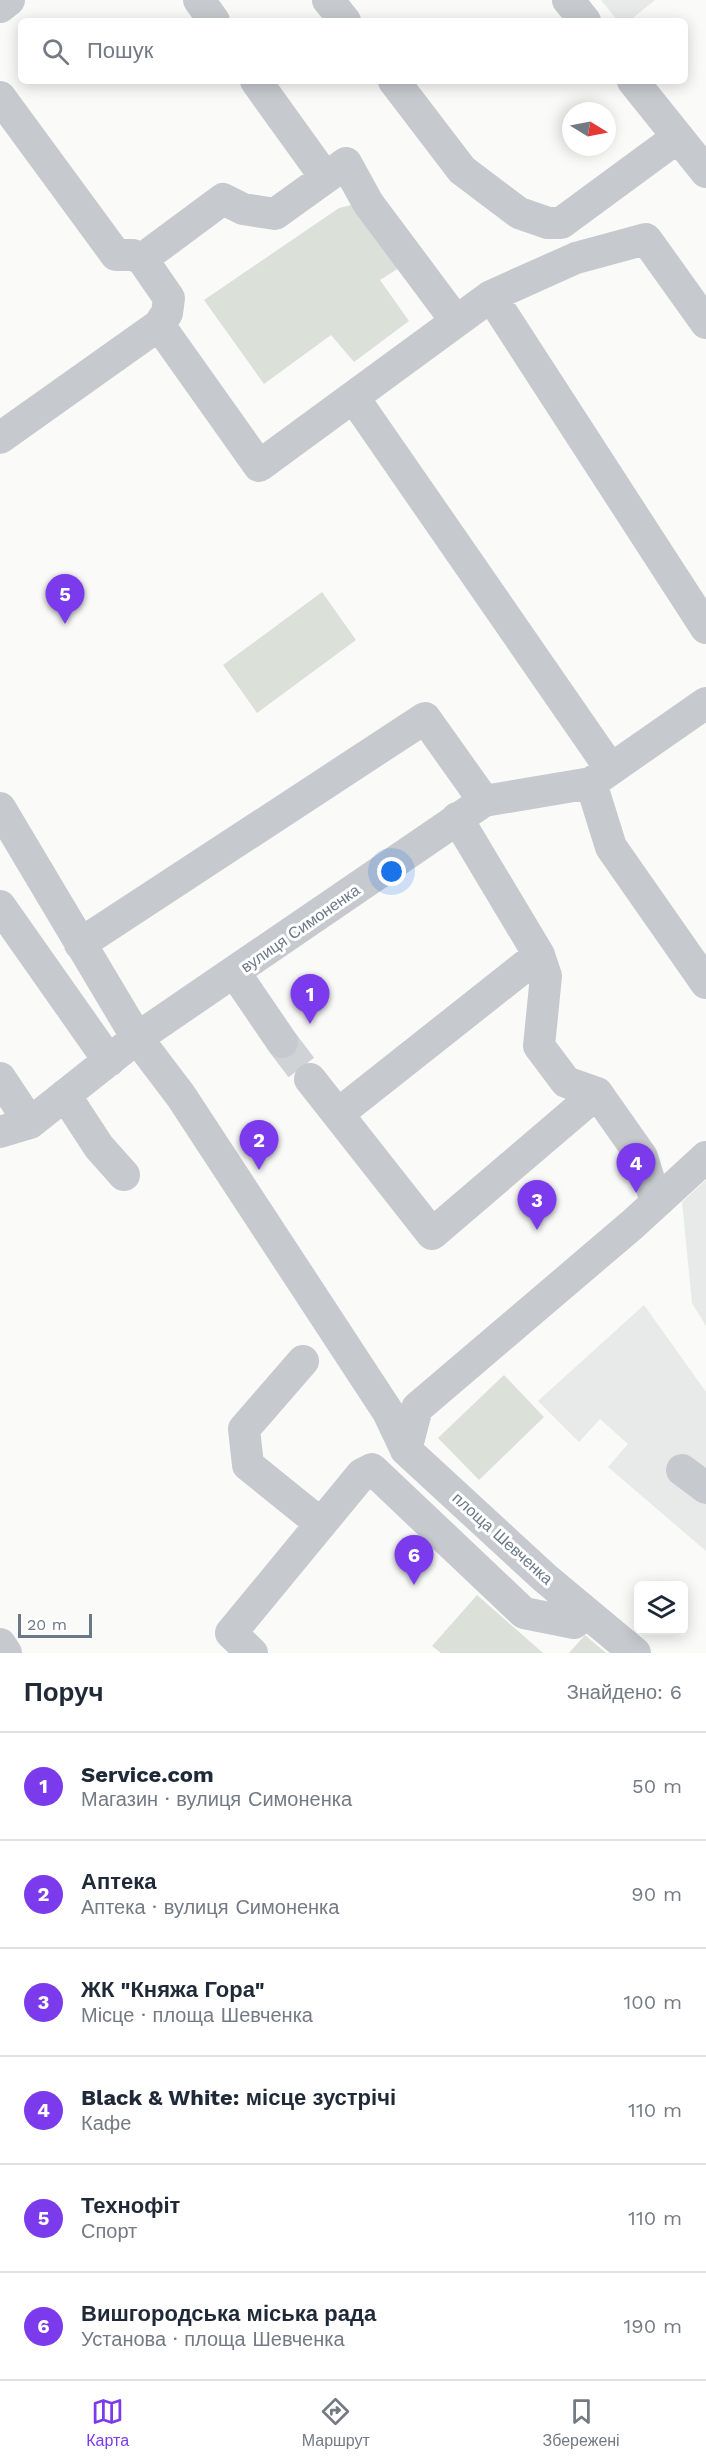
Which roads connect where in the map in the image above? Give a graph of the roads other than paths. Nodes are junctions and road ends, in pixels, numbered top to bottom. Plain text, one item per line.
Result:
1 (9, 0) edge
2 (199, 0) edge
3 (328, 0) edge
4 (0, 7) edge
5 (212, 18) edge
6 (343, 18) edge
7 (258, 84) edge
8 (396, 84) edge
9 (635, 84) edge
10 (0, 97) edge
11 (678, 137) junction
12 (706, 172) edge
13 (325, 177) junction
14 (142, 260) junction
15 (491, 296) junction
16 (456, 321) junction
17 (706, 323) edge
18 (159, 325) junction
19 (354, 398) junction
20 (0, 438) edge
21 (706, 628) edge
22 (706, 703) edge
23 (601, 775) junction
24 (484, 801) junction
25 (0, 808) edge
26 (457, 818) junction
27 (13, 850) edge
28 (0, 906) edge
29 (80, 944) junction
30 (539, 956) junction
31 (235, 973) junction
32 (706, 983) edge
33 (137, 1038) junction
34 (282, 1042) tunnel mouth
35 (109, 1061) junction
36 (0, 1078) edge
37 (310, 1079) tunnel mouth
38 (597, 1093) junction
39 (65, 1095) junction
40 (338, 1114) junction
41 (30, 1123) junction
42 (0, 1132) edge
43 (706, 1157) edge
44 (124, 1175) dead end
45 (656, 1202) junction
46 (303, 1362) dead end
47 (406, 1450) junction
48 (321, 1524) junction
49 (585, 1612) junction
50 (0, 1644) edge
51 (6, 1653) edge
52 (252, 1653) edge
53 (635, 1653) edge

1 - 4 street
2 - 5 street
3 - 6 street
7 - 13 street
8 - 11 street
9 - 11 street
10 - 14 street
11 - 12 street
13 - 14 street
13 - 16 street
14 - 18 street
15 - 16 street
15 - 17 street
15 - 21 street
16 - 19 street
18 - 19 street
18 - 20 street
19 - 23 street
22 - 23 street, вулиця Симоненка
23 - 24 street, вулиця Симоненка
23 - 32 street
24 - 26 street, вулиця Симоненка
24 - 29 street
25 - 27 street
26 - 30 street
26 - 31 street, вулиця Симоненка
27 - 29 street
28 - 35 street
29 - 33 street
30 - 38 street
30 - 40 street
31 - 33 street, вулиця Симоненка
31 - 34 street
33 - 35 street, вулиця Симоненка
33 - 47 street
35 - 39 street, вулиця Симоненка
36 - 41 street
37 - 40 street
38 - 40 street
38 - 45 street
39 - 41 street, вулиця Симоненка
39 - 44 street
41 - 42 street, вулиця Симоненка
43 - 45 street
45 - 47 street
46 - 48 street
47 - 49 street, площа Шевченка
48 - 49 street
48 - 52 street
49 - 53 street, площа Шевченка
50 - 51 street

